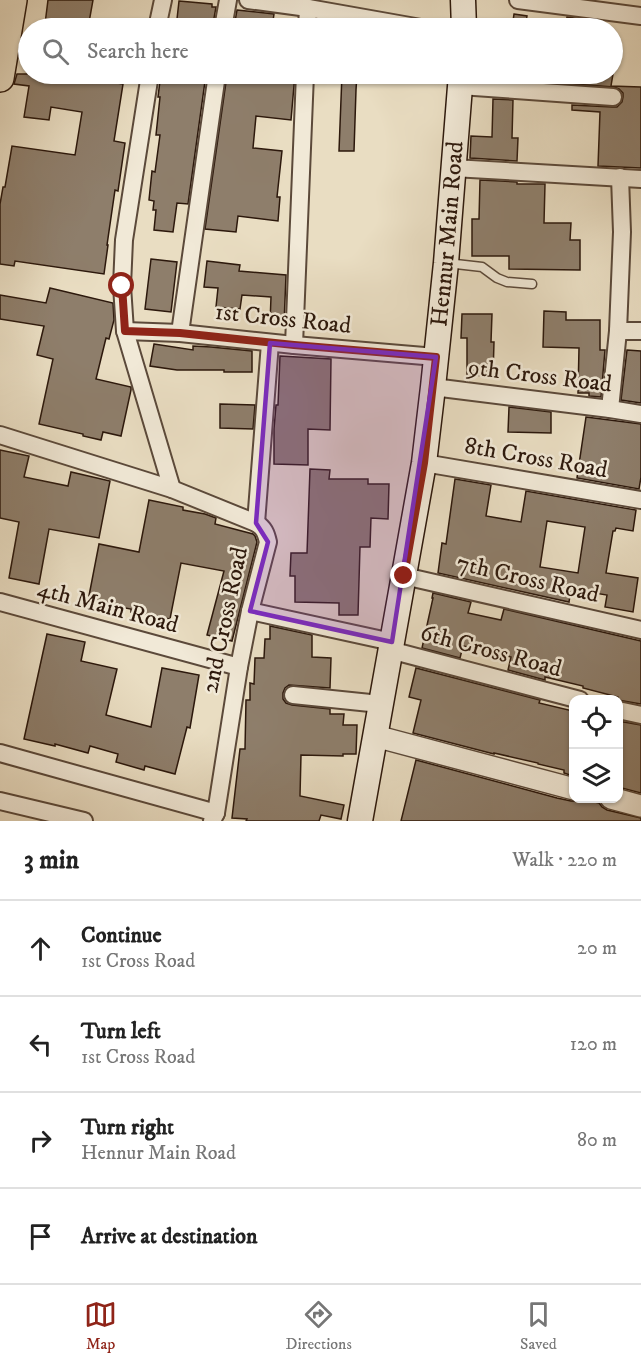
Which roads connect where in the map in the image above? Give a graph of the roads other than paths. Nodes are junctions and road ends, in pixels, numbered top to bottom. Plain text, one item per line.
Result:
1 (13, 0) edge
2 (163, 0) edge
3 (228, 0) edge
4 (249, 0) edge
5 (464, 0) edge
6 (518, 0) edge
7 (300, 5) edge
8 (641, 16) edge
9 (159, 18) edge
10 (225, 18) edge
11 (368, 18) edge
12 (464, 18) edge
13 (0, 78) edge
14 (148, 84) edge
15 (216, 84) edge
16 (305, 84) edge
17 (460, 84) edge
18 (496, 84) edge
19 (613, 97) dead end
20 (453, 168) junction
21 (620, 177) junction
22 (641, 179) edge
23 (446, 262) junction
24 (532, 284) dead end
25 (125, 331) junction
26 (618, 331) junction
27 (641, 331) edge
28 (180, 333) junction
29 (270, 343) junction
30 (294, 345) junction
31 (436, 357) junction
32 (433, 387) junction
33 (610, 409) junction
34 (641, 414) edge
35 (0, 435) edge
36 (424, 463) junction
37 (172, 489) junction
38 (641, 500) edge
39 (256, 523) junction
40 (404, 576) junction
41 (0, 602) edge
42 (250, 611) junction
43 (641, 630) edge
44 (391, 646) junction
45 (239, 667) junction
46 (293, 695) dead end
47 (569, 696) edge
48 (381, 704) junction
49 (623, 711) edge
50 (641, 716) edge
51 (375, 736) junction
52 (0, 753) edge
53 (569, 788) edge
54 (0, 801) edge
55 (623, 801) edge
56 (641, 806) edge
57 (214, 817) edge
58 (84, 821) edge
59 (360, 821) edge

1 - 13 main road
2 - 9 street
3 - 10 street
4 - 7 street
5 - 12 main road
6 - 8 street
7 - 11 street
14 - 25 street
15 - 28 street
16 - 30 street
17 - 20 main road, Hennur Main Road
18 - 19 street
20 - 21 street
20 - 23 main road, Hennur Main Road
21 - 22 street
21 - 26 street
23 - 24 lane
23 - 31 main road, Hennur Main Road
25 - 28 street, 1st Cross Road
25 - 37 street
26 - 27 street
26 - 33 street
28 - 29 street, 1st Cross Road
29 - 30 street, 1st Cross Road
29 - 39 street
30 - 31 street, 1st Cross Road
31 - 32 main road, Hennur Main Road
32 - 33 street, 9th Cross Road
32 - 36 main road, Hennur Main Road
33 - 34 street, 9th Cross Road
35 - 37 street, 2nd Cross Road
36 - 38 street, 8th Cross Road
36 - 40 main road, Hennur Main Road
37 - 39 street, 2nd Cross Road
39 - 42 street, 2nd Cross Road
40 - 43 street, 7th Cross Road
40 - 44 main road, Hennur Main Road
41 - 45 street, 4th Main Road
42 - 44 street, 6th Cross Road
42 - 45 street, 2nd Cross Road
44 - 47 street, 6th Cross Road
44 - 48 main road, Hennur Main Road
45 - 57 street, 2nd Cross Road
46 - 48 street
48 - 51 main road, Hennur Main Road
49 - 50 street
51 - 53 street
51 - 59 main road, Hennur Main Road
52 - 57 street
54 - 58 street
55 - 56 street

